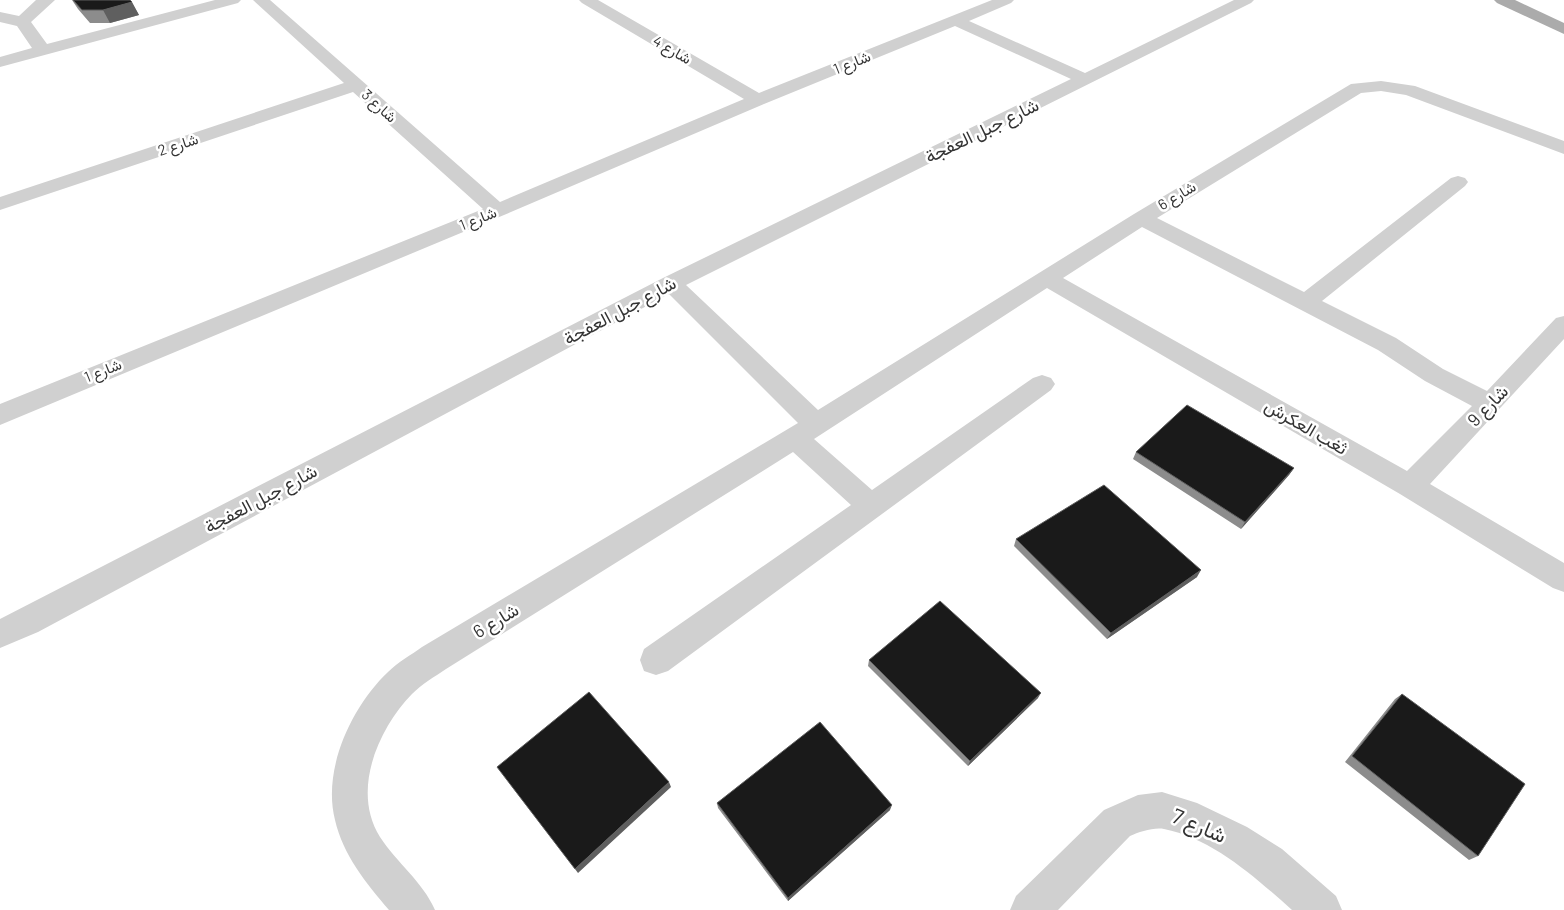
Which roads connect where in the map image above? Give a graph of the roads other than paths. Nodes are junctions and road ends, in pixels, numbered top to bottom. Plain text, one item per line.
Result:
1 (47, 0) edge
2 (233, 0) edge
3 (261, 0) edge
4 (587, 0) edge
5 (1006, 0) edge
6 (1246, 0) edge
7 (1502, 0) edge
8 (1533, 0) edge
9 (23, 2) edge
10 (620, 3) dead end
11 (0, 8) edge
12 (602, 9) junction
13 (1564, 14) edge
14 (0, 17) edge
15 (956, 21) junction
16 (23, 22) junction
17 (1564, 29) edge
18 (42, 50) junction
19 (0, 62) edge
20 (1087, 80) junction
21 (356, 85) junction
22 (758, 100) junction
23 (1564, 148) edge
24 (1458, 182) dead end
25 (0, 204) edge
26 (497, 211) junction
27 (1141, 218) junction
28 (1047, 278) junction
29 (671, 283) junction
30 (1306, 302) junction
31 (1564, 324) edge
32 (1042, 384) dead end
33 (1495, 398) junction
34 (0, 415) edge
35 (806, 432) junction
36 (1410, 486) junction
37 (871, 506) junction
38 (1564, 579) edge
39 (0, 634) edge
40 (656, 660) dead end
41 (415, 910) edge
42 (1030, 910) edge
43 (1322, 910) edge

1 - 16 street
2 - 18 street
3 - 21 street, شارع 3
4 - 12 street, شارع 4
5 - 15 street, شارع 1
6 - 20 street, شارع جبل العفجة
7 - 17 main road
8 - 13 main road
9 - 11 street
10 - 12 street
12 - 22 street, شارع 4
14 - 16 street
15 - 20 street
15 - 22 street, شارع 1
16 - 18 street
18 - 19 street
20 - 29 street, شارع جبل العفجة
21 - 25 street, شارع 2
21 - 26 street, شارع 3
22 - 26 street, شارع 1
23 - 27 street, شارع 6
24 - 30 street
26 - 34 street, شارع 1
27 - 28 street, شارع 6
27 - 30 street
28 - 35 street, شارع 6
28 - 36 street, ثغب العكرش
29 - 35 street
29 - 39 street, شارع جبل العفجة
30 - 33 street
31 - 33 street, شارع 9
32 - 37 street
33 - 36 street, شارع 9
35 - 37 street
35 - 41 street, شارع 6
36 - 38 street, ثغب العكرش
37 - 40 street
42 - 43 street, شارع 7

